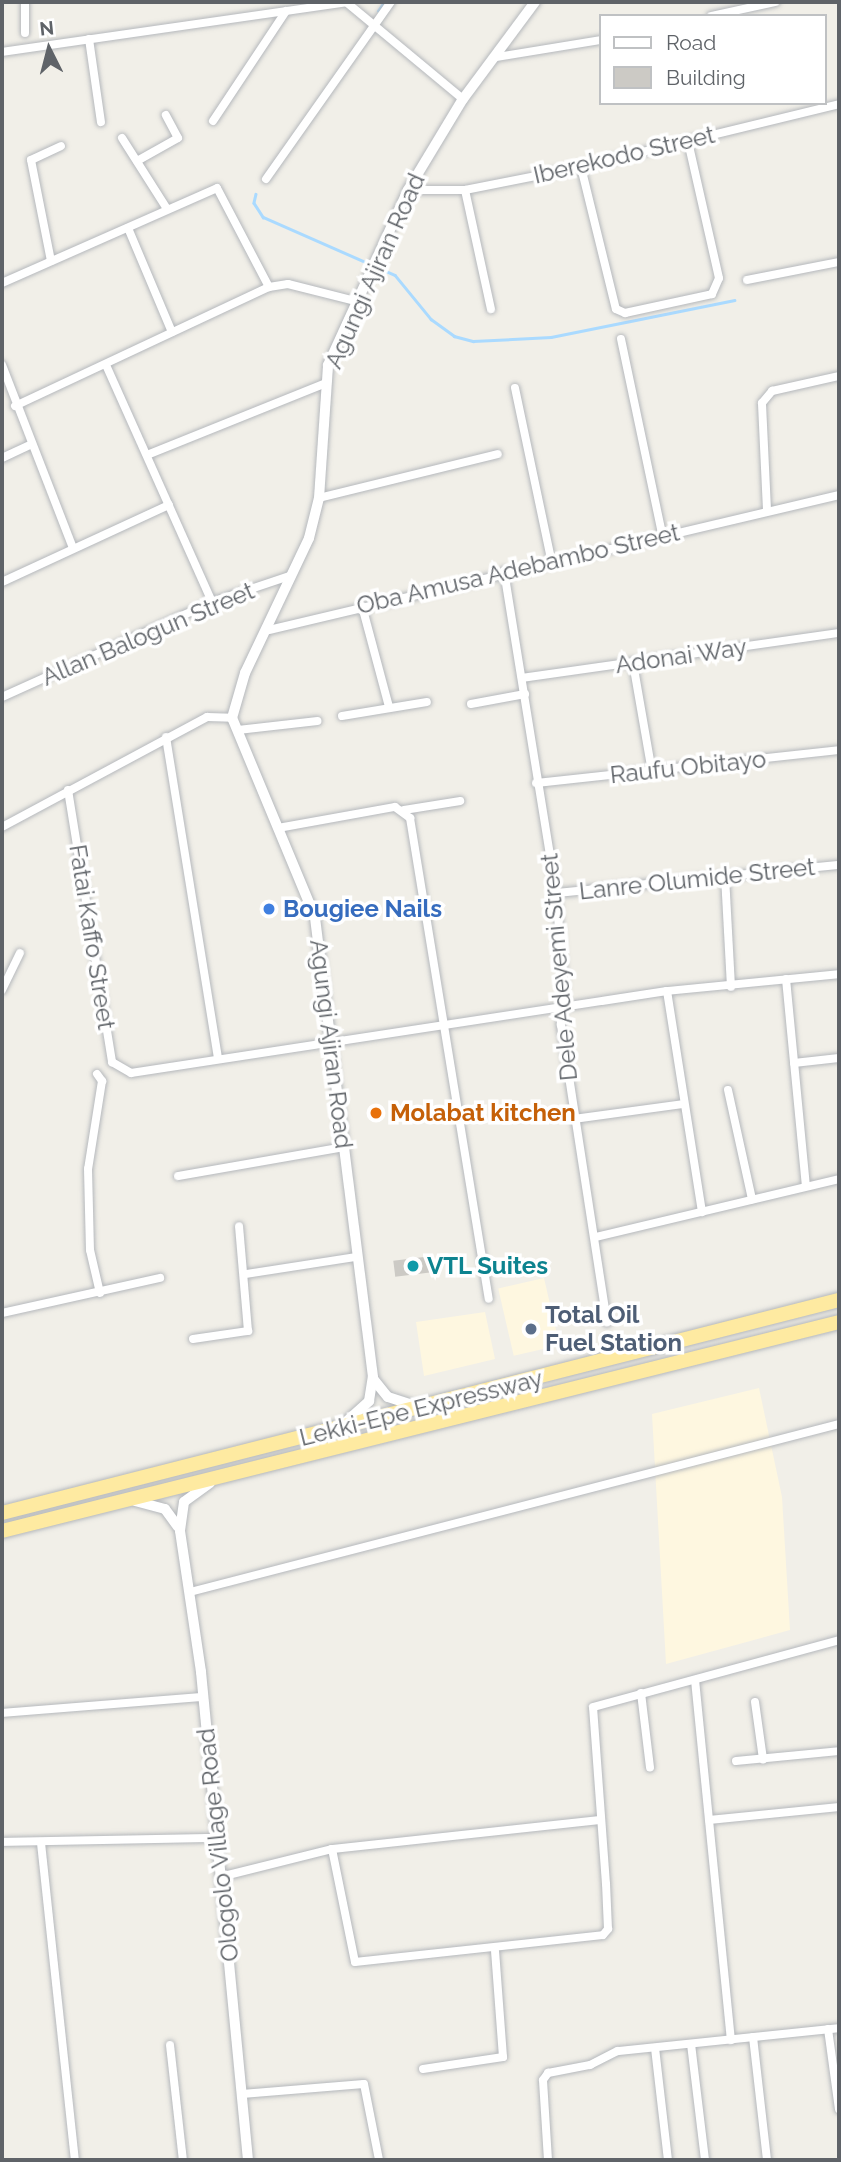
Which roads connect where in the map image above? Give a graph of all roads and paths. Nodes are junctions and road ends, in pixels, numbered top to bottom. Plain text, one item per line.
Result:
1 (25, 2) edge
2 (346, 2) edge
3 (391, 2) edge
4 (535, 2) edge
5 (776, 2) edge
6 (286, 12) junction
7 (720, 14) edge
8 (375, 25) junction
9 (25, 33) dead end
10 (89, 39) junction
11 (600, 40) edge
12 (2, 52) edge
13 (497, 57) junction
14 (463, 99) junction
15 (839, 104) edge
16 (166, 115) dead end
17 (213, 121) dead end
18 (101, 122) dead end
19 (122, 138) dead end
20 (688, 141) junction
21 (61, 146) dead end
22 (137, 161) junction
23 (581, 167) junction
24 (267, 179) dead end
25 (408, 190) junction
26 (466, 190) junction
27 (167, 209) junction
28 (128, 228) junction
29 (51, 261) junction
30 (839, 265) edge
31 (747, 280) dead end
32 (2, 283) edge
33 (269, 287) junction
34 (359, 302) junction
35 (491, 309) dead end
36 (172, 332) junction
37 (621, 339) dead end
38 (2, 365) edge
39 (106, 365) junction
40 (839, 376) edge
41 (326, 383) junction
42 (515, 388) dead end
43 (15, 406) junction
44 (30, 445) junction
45 (498, 454) dead end
46 (147, 456) junction
47 (2, 458) edge
48 (839, 495) edge
49 (319, 498) junction
50 (169, 505) junction
51 (767, 510) junction
52 (662, 534) junction
53 (73, 548) junction
54 (551, 559) junction
55 (504, 571) junction
56 (295, 574) junction
57 (2, 582) edge
58 (212, 601) junction
59 (362, 606) junction
60 (269, 630) junction
61 (839, 633) edge
62 (633, 663) junction
63 (522, 678) junction
64 (525, 694) junction
65 (2, 697) edge
66 (427, 702) dead end
67 (471, 704) dead end
68 (389, 706) junction
69 (342, 716) dead end
70 (232, 718) junction
71 (317, 721) dead end
72 (237, 730) junction
73 (166, 737) junction
74 (839, 750) edge
75 (652, 772) junction
76 (536, 783) junction
77 (68, 790) junction
78 (460, 801) dead end
79 (404, 810) junction
80 (2, 827) edge
81 (278, 828) junction
82 (839, 865) edge
83 (725, 876) junction
84 (556, 893) junction
85 (20, 953) dead end
86 (839, 974) edge
87 (786, 979) junction
88 (731, 987) junction
89 (2, 990) edge
90 (667, 990) junction
91 (560, 1006) junction
92 (445, 1027) junction
93 (330, 1045) junction
94 (839, 1058) edge
95 (218, 1059) junction
96 (794, 1063) junction
97 (97, 1074) dead end
98 (728, 1090) dead end
99 (684, 1104) junction
100 (575, 1119) junction
101 (344, 1147) junction
102 (178, 1176) dead end
103 (839, 1180) edge
104 (806, 1186) junction
105 (752, 1199) junction
106 (702, 1212) junction
107 (239, 1226) dead end
108 (596, 1237) junction
109 (356, 1257) junction
110 (246, 1275) junction
111 (160, 1278) dead end
112 (100, 1293) junction
113 (489, 1299) dead end
114 (839, 1300) edge
115 (2, 1313) edge
116 (607, 1322) dead end
117 (839, 1322) edge
118 (192, 1339) dead end
119 (373, 1377) junction
120 (420, 1406) junction
121 (839, 1424) edge
122 (328, 1432) junction
123 (232, 1472) junction
124 (113, 1502) junction
125 (2, 1513) edge
126 (2, 1531) edge
127 (180, 1531) junction
128 (190, 1592) junction
129 (839, 1640) edge
130 (695, 1680) junction
131 (641, 1693) junction
132 (203, 1697) junction
133 (755, 1702) dead end
134 (2, 1713) edge
135 (839, 1751) edge
136 (763, 1759) junction
137 (736, 1761) dead end
138 (650, 1767) dead end
139 (839, 1807) edge
140 (600, 1819) junction
141 (709, 1821) junction
142 (217, 1838) junction
143 (2, 1842) edge
144 (41, 1843) junction
145 (332, 1849) junction
146 (220, 1877) junction
147 (495, 1951) junction
148 (839, 2028) edge
149 (828, 2029) junction
150 (753, 2036) junction
151 (731, 2040) junction
152 (691, 2044) junction
153 (170, 2045) dead end
154 (655, 2048) junction
155 (423, 2069) dead end
156 (242, 2094) junction
157 (839, 2109) edge
158 (75, 2160) edge
159 (183, 2160) edge
160 (248, 2160) edge
161 (379, 2160) edge
162 (548, 2160) edge
163 (668, 2160) edge
164 (705, 2160) edge
165 (767, 2160) edge

1 - 9 street
2 - 6 street
2 - 8 street
3 - 8 street
4 - 13 street, Agungi Ajiran Road
5 - 7 street
6 - 10 street
6 - 17 street
8 - 14 street
8 - 24 street
10 - 12 street
10 - 18 street
11 - 13 street
13 - 14 street, Agungi Ajiran Road
14 - 25 street, Agungi Ajiran Road
15 - 20 street, Iberekodo Street
16 - 22 street
19 - 22 street
20 - 23 street, Iberekodo Street
20 - 23 street
21 - 29 street
22 - 27 street
23 - 26 street, Iberekodo Street
25 - 26 street, Iberekodo Street
25 - 34 street, Agungi Ajiran Road
26 - 35 street
27 - 28 street
27 - 33 street
28 - 29 street
28 - 36 street
29 - 32 street
30 - 31 street
33 - 34 street
33 - 36 street
34 - 41 street, Agungi Ajiran Road
36 - 39 street
37 - 52 street
38 - 43 street
39 - 43 street
39 - 46 street
40 - 51 street
41 - 46 street
41 - 49 street, Agungi Ajiran Road
42 - 54 street
43 - 44 street
44 - 47 street
44 - 53 street
45 - 49 street
46 - 50 street
48 - 51 street, Oba Amusa Adebambo Street
49 - 56 street, Agungi Ajiran Road
50 - 53 street
50 - 58 street
51 - 52 street, Oba Amusa Adebambo Street
52 - 54 street, Oba Amusa Adebambo Street
53 - 57 street
54 - 55 street, Oba Amusa Adebambo Street
55 - 59 street, Oba Amusa Adebambo Street
55 - 63 street, Dele Adeyemi Street
56 - 58 street, Allan Balogun Street
56 - 60 street, Agungi Ajiran Road
58 - 65 street, Allan Balogun Street
59 - 60 street, Oba Amusa Adebambo Street
59 - 68 street
60 - 70 street, Agungi Ajiran Road
61 - 62 street, Adonai Way
62 - 63 street, Adonai Way
62 - 75 street
63 - 64 street, Dele Adeyemi Street
64 - 67 street
64 - 76 street, Dele Adeyemi Street
66 - 68 street
68 - 69 street
70 - 72 street, Agungi Ajiran Road
70 - 73 street
71 - 72 street
72 - 81 street, Agungi Ajiran Road
73 - 77 street
73 - 95 street
74 - 75 street, Raufu Obitayo
75 - 76 street, Raufu Obitayo
76 - 84 street, Dele Adeyemi Street
77 - 80 street
77 - 95 street, Fatai Kaffo Street
78 - 79 street
79 - 81 street
79 - 92 street
81 - 93 street, Agungi Ajiran Road
82 - 83 street, Lanre Olumide Street
83 - 84 street, Lanre Olumide Street
83 - 88 street
84 - 91 street, Dele Adeyemi Street
85 - 89 street
86 - 87 street
87 - 88 street
87 - 96 street
88 - 90 street
90 - 91 street
90 - 99 street
91 - 92 street
91 - 100 street, Dele Adeyemi Street
92 - 93 street
92 - 113 street
93 - 95 street
93 - 101 street, Agungi Ajiran Road
94 - 96 street
96 - 104 street
97 - 112 street
98 - 105 street
99 - 100 street
99 - 106 street
100 - 108 street, Dele Adeyemi Street
101 - 102 street
101 - 109 street, Agungi Ajiran Road
103 - 104 street
104 - 105 street
105 - 106 street
106 - 108 street
107 - 110 street
108 - 116 street, Dele Adeyemi Street
109 - 110 street
109 - 119 street, Agungi Ajiran Road
110 - 118 street
111 - 112 street
112 - 115 street
114 - 120 highway, Lekki-Epe Expressway
117 - 123 highway, Lekki-Epe Expressway
119 - 120 street
119 - 122 street
120 - 122 highway, Lekki-Epe Expressway
121 - 128 street
122 - 125 highway, Lekki-Epe Expressway
123 - 124 highway, Lekki-Epe Expressway
123 - 127 street
124 - 126 highway, Lekki-Epe Expressway
124 - 127 street
127 - 128 street, Ologolo Village Road
128 - 132 street, Ologolo Village Road
129 - 130 street
130 - 131 street
130 - 141 street
131 - 138 street
131 - 140 street
132 - 134 street
132 - 142 street, Ologolo Village Road
133 - 136 street
135 - 136 street
136 - 137 street
139 - 141 street
140 - 145 street
140 - 147 street
141 - 151 street
142 - 144 street
142 - 146 street, Ologolo Village Road
143 - 144 street
144 - 158 street
145 - 146 street
145 - 147 street
146 - 156 street, Ologolo Village Road
147 - 155 street
148 - 149 street
149 - 150 street
149 - 157 street
150 - 151 street
150 - 165 street
151 - 152 street
152 - 154 street
152 - 164 street
153 - 159 street
154 - 162 street
154 - 163 street
156 - 160 street, Ologolo Village Road
156 - 161 street

